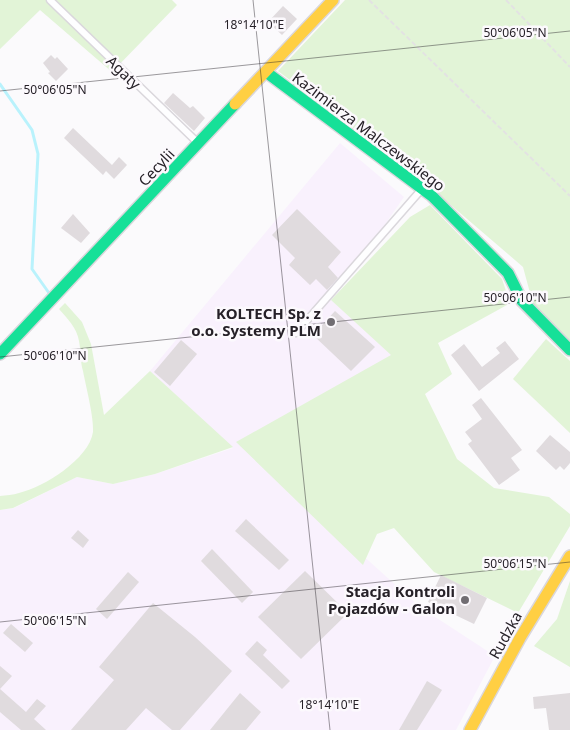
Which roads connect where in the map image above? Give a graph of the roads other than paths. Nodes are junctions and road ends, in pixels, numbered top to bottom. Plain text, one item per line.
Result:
1 (50, 0) edge
2 (333, 0) edge
3 (266, 72) junction
4 (198, 144) junction
5 (422, 189) junction
6 (296, 333) dead end
7 (570, 350) edge
8 (0, 354) edge
9 (570, 556) edge
10 (470, 730) edge

1 - 4 lane, Agaty
2 - 3 street, Cecylii
3 - 4 street, Cecylii
3 - 5 street, Kazimierza Malczewskiego
4 - 8 street, Cecylii
5 - 6 lane
5 - 7 street, Kazimierza Malczewskiego
9 - 10 street, Rudzka

